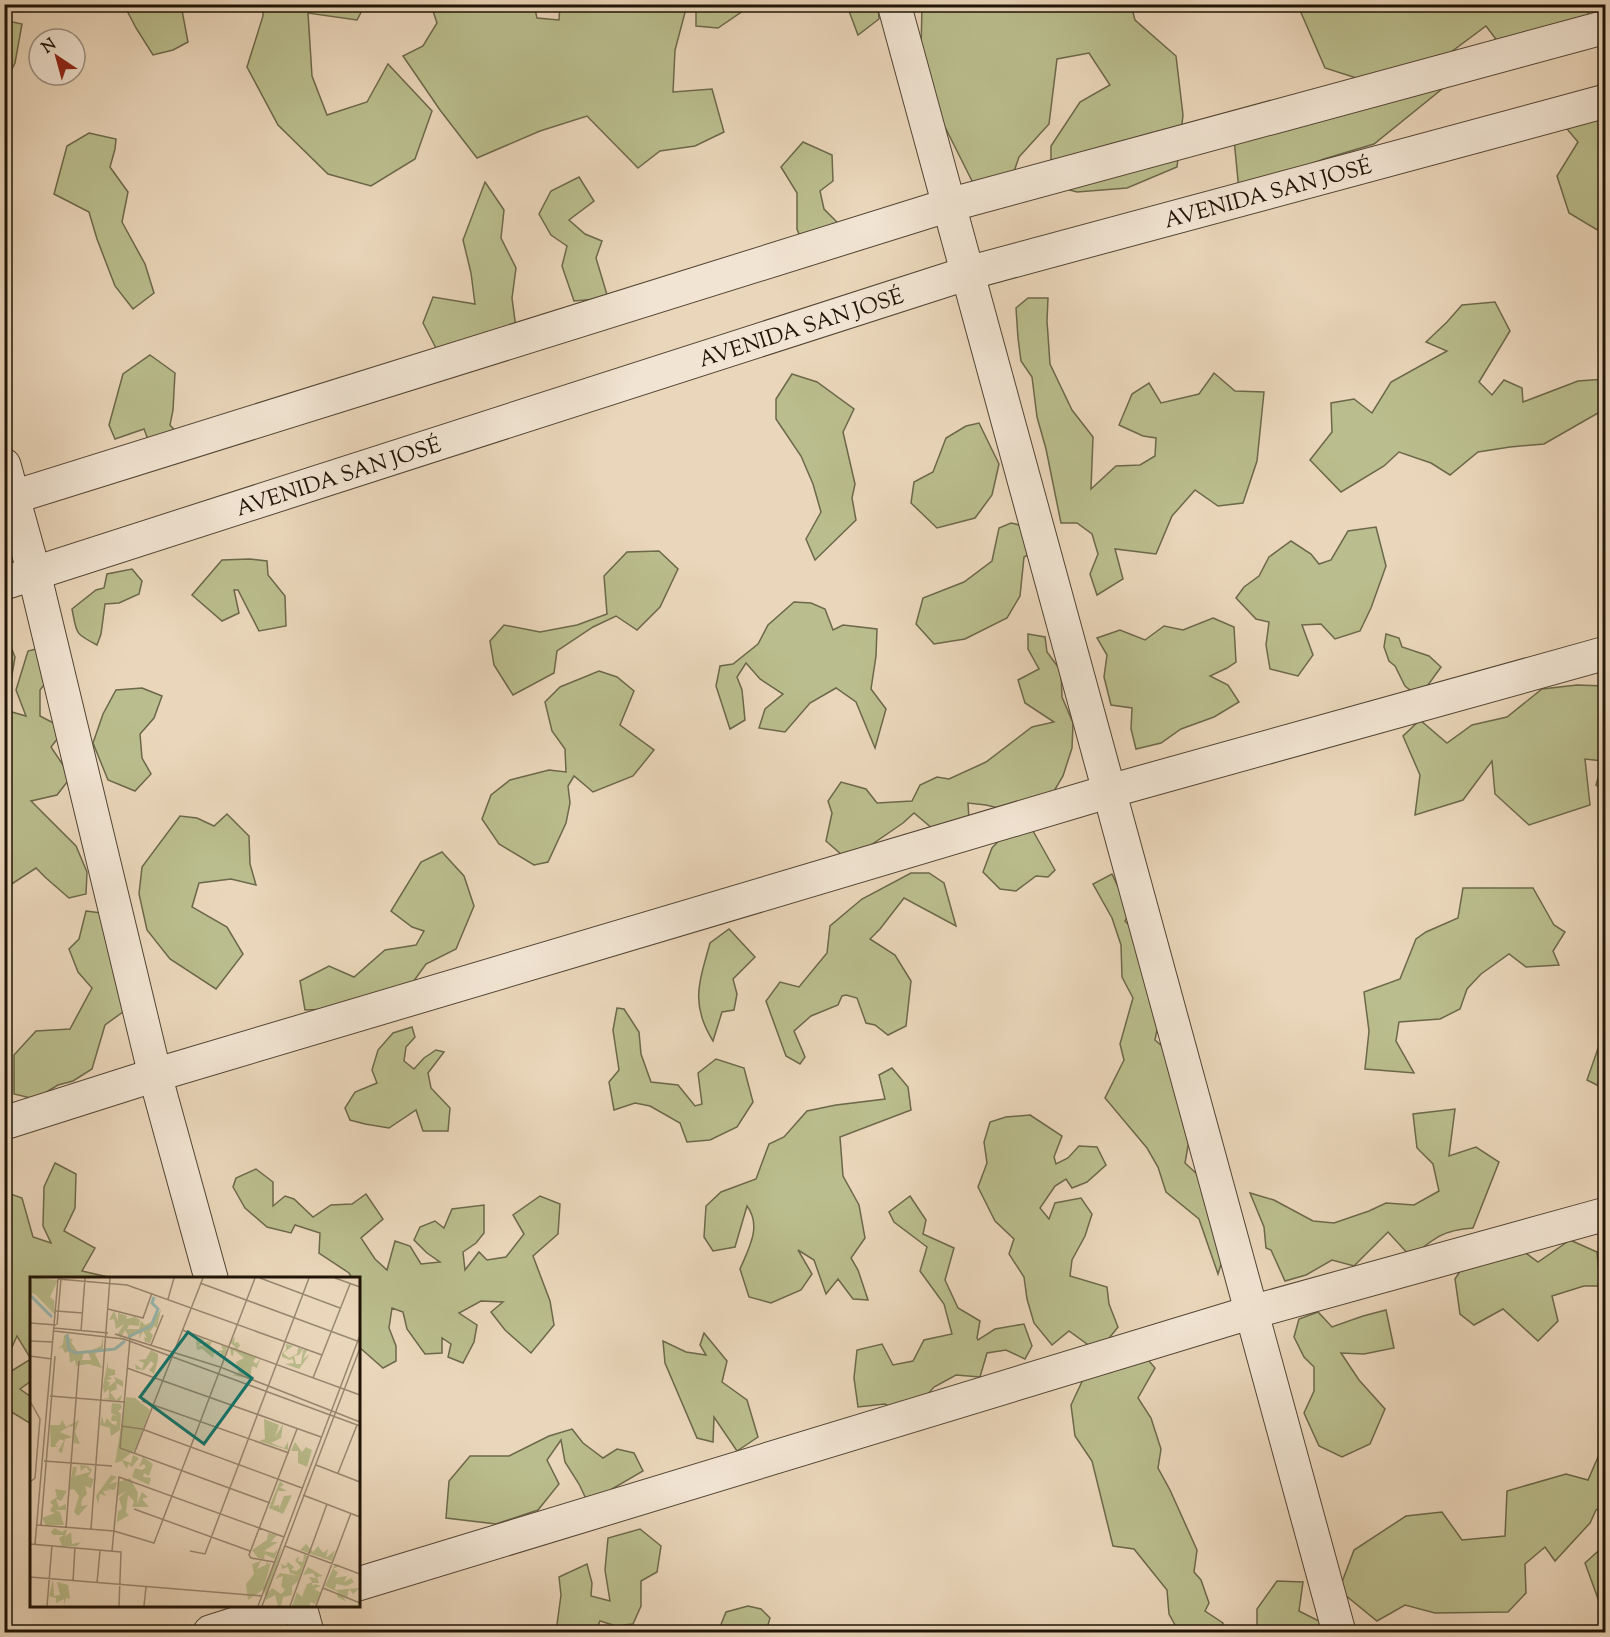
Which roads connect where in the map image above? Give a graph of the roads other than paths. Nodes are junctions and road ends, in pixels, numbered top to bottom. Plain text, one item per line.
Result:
1 (894, 4) edge
2 (1605, 27) edge
3 (1605, 101) edge
4 (949, 205) junction
5 (968, 273) junction
6 (4, 465) edge
7 (9, 499) edge
8 (19, 578) edge
9 (1605, 653) edge
10 (1110, 791) junction
11 (155, 1074) junction
12 (4, 1123) edge
13 (1605, 1214) edge
14 (211, 1277) edge
15 (1252, 1312) junction
16 (360, 1583) edge
17 (285, 1607) edge
18 (301, 1607) edge
19 (210, 1632) edge
20 (308, 1632) edge
21 (1339, 1632) edge

1 - 4 street
2 - 4 street
3 - 5 street, AVENIDA SAN JOSÉ
4 - 5 street
4 - 7 street
5 - 8 street, AVENIDA SAN JOSÉ
5 - 10 street
6 - 7 street
7 - 8 street
8 - 11 street
9 - 10 street
10 - 11 street
10 - 15 street
11 - 12 street
11 - 14 street
13 - 15 street
15 - 16 street
15 - 21 street
17 - 19 street
18 - 20 street

